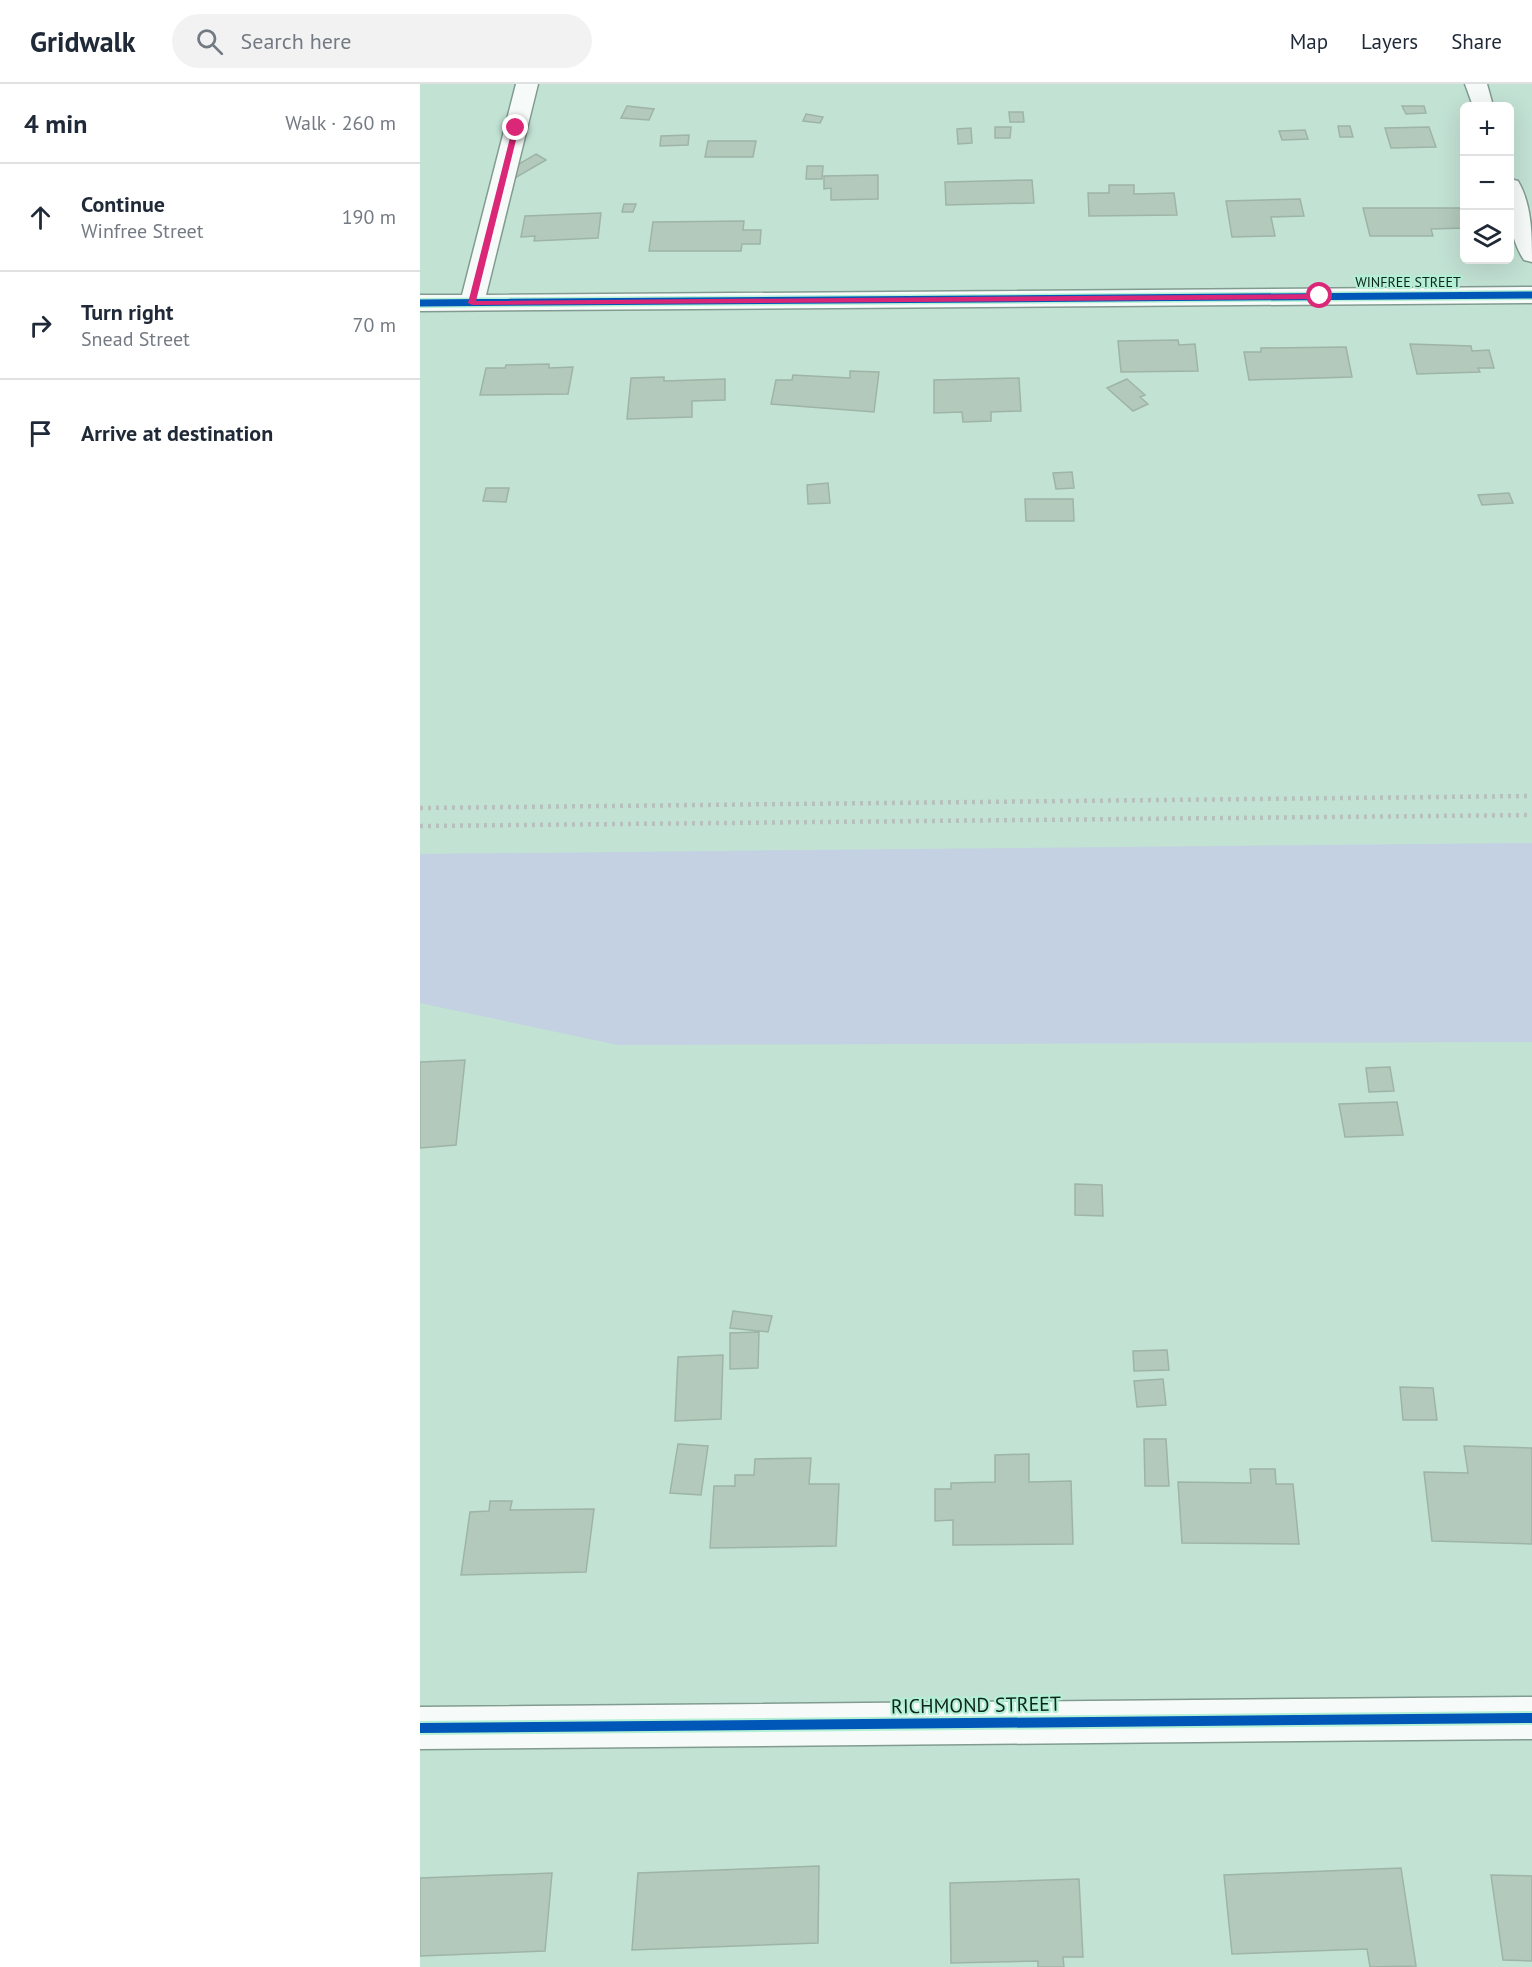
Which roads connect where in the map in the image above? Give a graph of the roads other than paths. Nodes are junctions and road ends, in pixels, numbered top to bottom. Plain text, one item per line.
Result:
1 (526, 84) edge
2 (1476, 84) edge
3 (1483, 102) edge
4 (1514, 201) edge
5 (1532, 255) edge
6 (1532, 295) edge
7 (420, 303) edge
8 (472, 303) junction
9 (1532, 1718) edge
10 (420, 1728) edge

1 - 8 street
2 - 3 street
4 - 5 street
6 - 8 street, WINFREE STREET
7 - 8 street, WINFREE STREET
9 - 10 street, RICHMOND STREET

